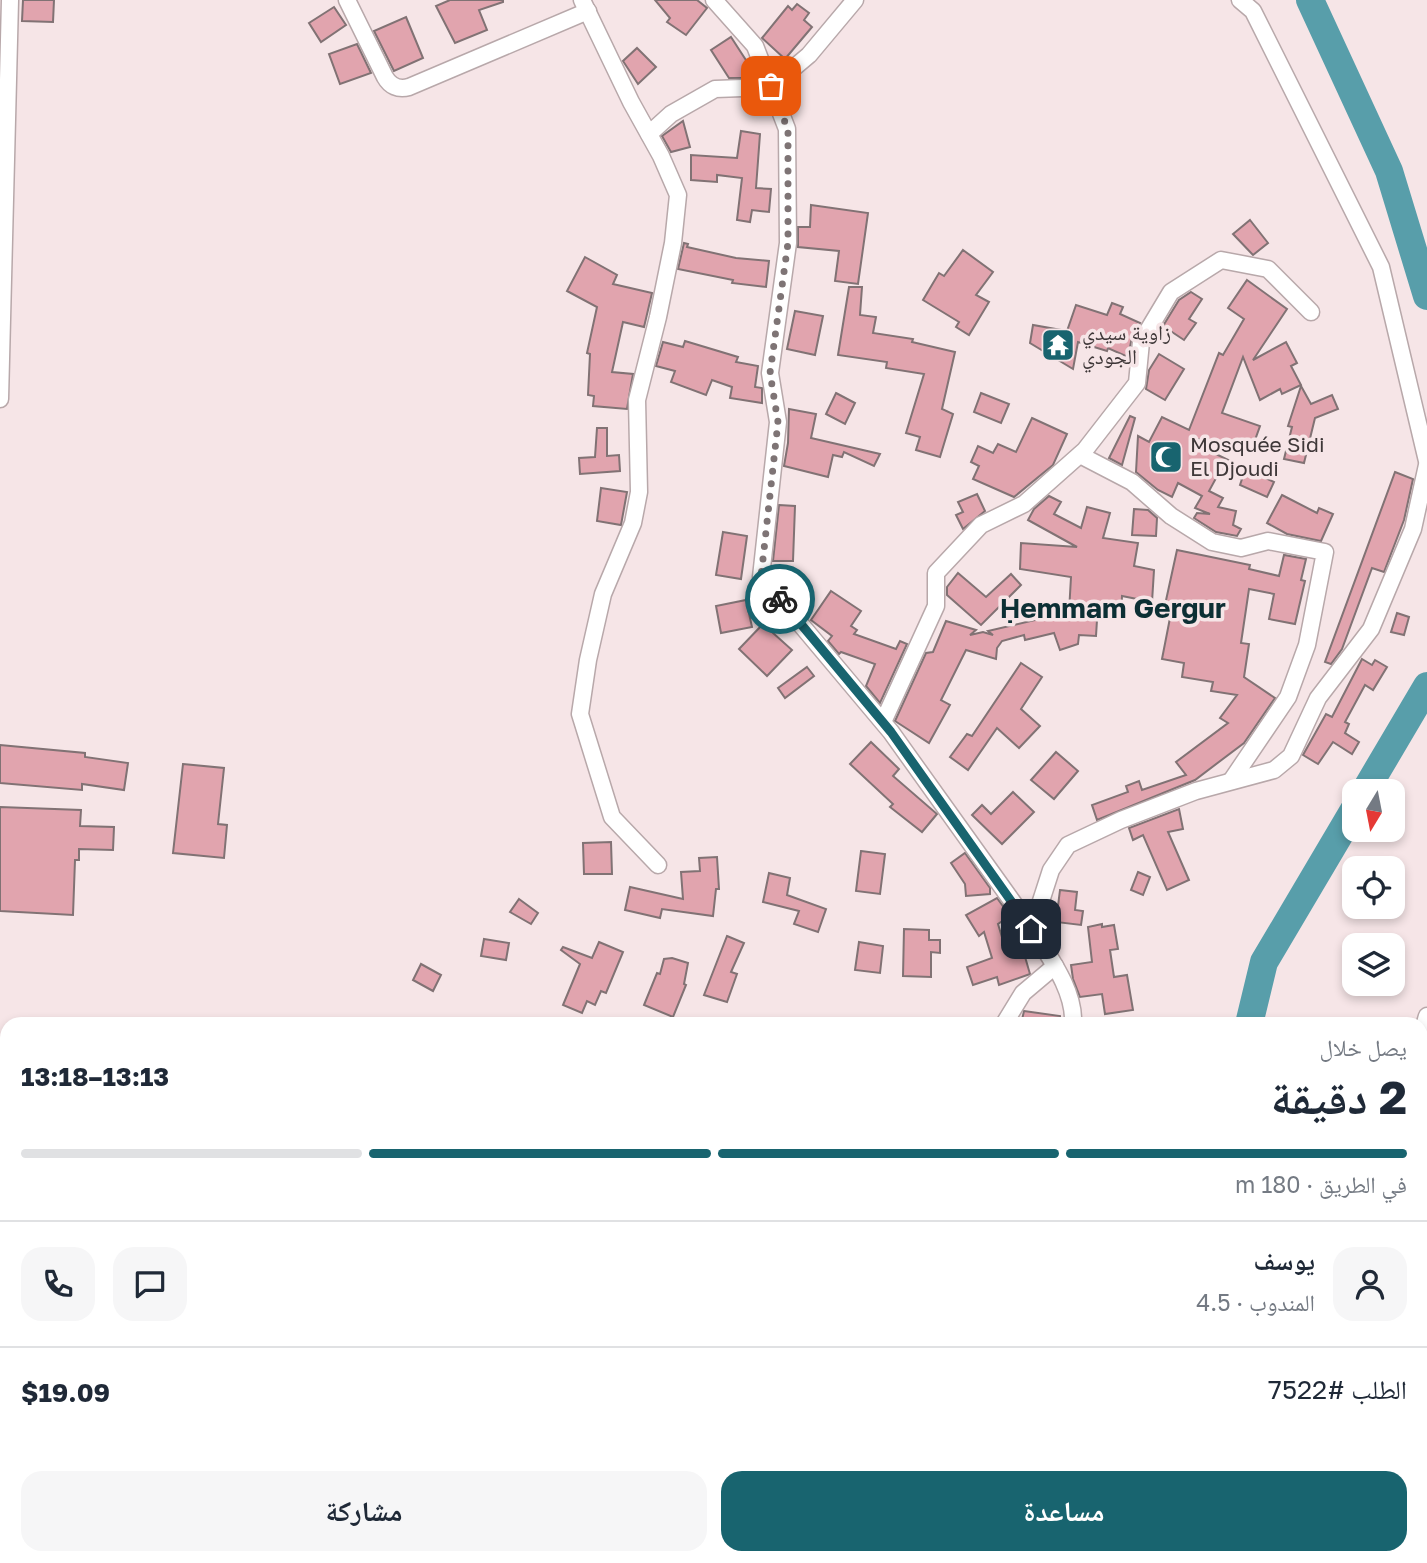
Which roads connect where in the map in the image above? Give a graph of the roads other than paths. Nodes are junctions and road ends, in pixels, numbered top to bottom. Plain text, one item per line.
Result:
1 (10, 0) edge
2 (347, 0) edge
3 (714, 0) edge
4 (855, 0) edge
5 (1240, 0) edge
6 (585, 6) edge
7 (771, 86) junction
8 (649, 134) junction
9 (1311, 312) dead end
10 (0, 399) edge
11 (1080, 455) junction
12 (1427, 463) edge
13 (1420, 529) edge
14 (883, 722) junction
15 (1231, 781) junction
16 (658, 865) dead end
17 (1031, 929) junction
18 (1055, 966) junction
19 (1008, 1017) edge
20 (1073, 1017) edge

1 - 10 street
2 - 6 street
3 - 7 street
4 - 7 street
5 - 12 street
6 - 8 street
7 - 8 street
7 - 14 street
8 - 16 street
9 - 11 street
11 - 14 street
11 - 15 street
12 - 13 street
13 - 15 street
14 - 17 street
15 - 17 street
17 - 18 street
18 - 19 street
18 - 20 street

